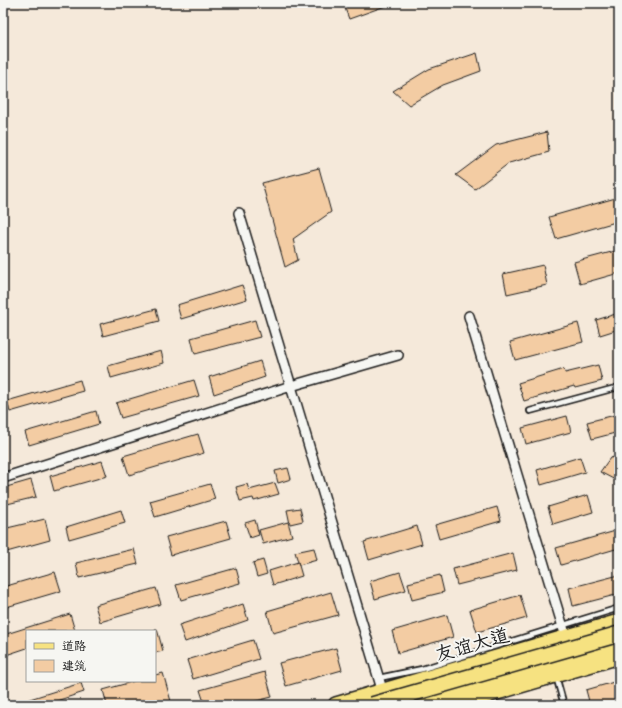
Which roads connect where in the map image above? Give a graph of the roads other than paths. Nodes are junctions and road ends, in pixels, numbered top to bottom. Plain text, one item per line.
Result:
1 (239, 213) dead end
2 (469, 316) dead end
3 (398, 355) dead end
4 (291, 386) junction
5 (619, 387) edge
6 (530, 412) dead end
7 (3, 478) edge
8 (619, 608) edge
9 (619, 622) edge
10 (564, 631) junction
11 (619, 634) edge
12 (619, 644) edge
13 (619, 656) edge
14 (555, 674) junction
15 (382, 691) edge
16 (336, 705) edge
17 (372, 705) edge
18 (414, 705) edge
19 (453, 705) edge
20 (564, 705) edge

1 - 4 street
2 - 10 street
3 - 4 street
4 - 7 street
4 - 15 street
5 - 6 lane
8 - 10 lane
9 - 10 main road, 友谊大道
10 - 15 main road, 友谊大道
11 - 17 main road, bridge
12 - 18 main road
13 - 14 main road
14 - 19 main road
14 - 20 lane
15 - 16 main road, 友谊大道

